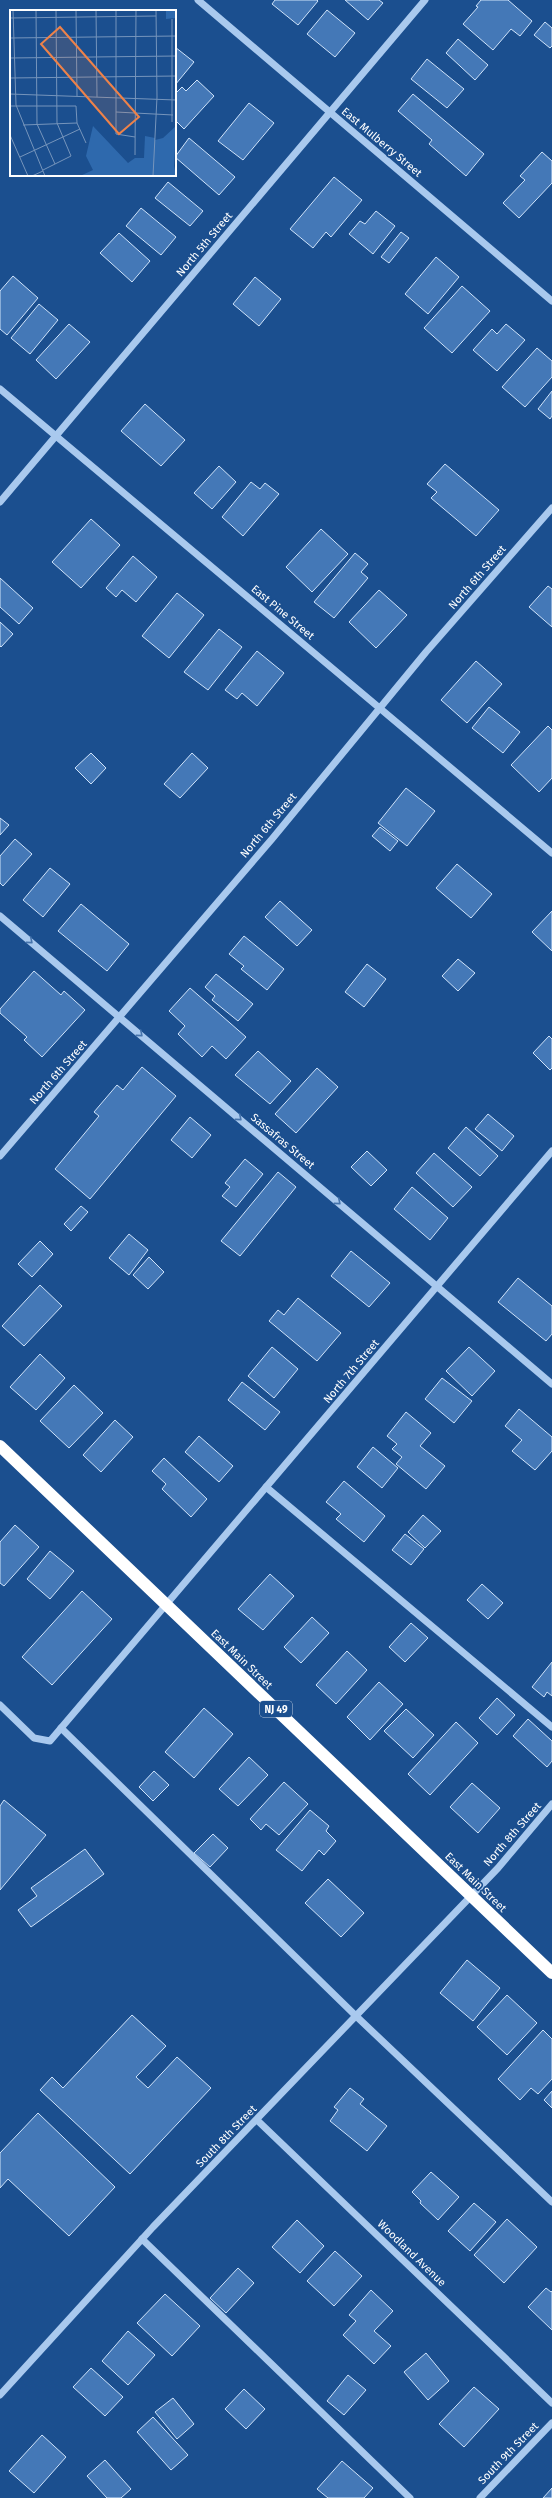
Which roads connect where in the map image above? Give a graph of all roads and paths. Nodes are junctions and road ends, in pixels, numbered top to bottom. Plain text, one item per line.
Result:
1 (198, 0) edge
2 (425, 0) edge
3 (330, 112) junction
4 (552, 301) edge
5 (0, 388) edge
6 (56, 436) junction
7 (0, 502) edge
8 (552, 508) edge
9 (381, 708) junction
10 (552, 853) edge
11 (0, 916) edge
12 (119, 1017) junction
13 (552, 1151) edge
14 (0, 1156) edge
15 (438, 1287) junction
16 (552, 1384) edge
17 (0, 1446) edge
18 (266, 1487) junction
19 (167, 1605) junction
20 (0, 1705) edge
21 (552, 1727) edge
22 (61, 1728) junction
23 (552, 1804) edge
24 (472, 1896) junction
25 (552, 1973) edge
26 (356, 2016) junction
27 (257, 2120) junction
28 (552, 2202) edge
29 (142, 2239) junction
30 (0, 2395) edge
31 (552, 2403) edge
32 (552, 2423) edge
33 (410, 2498) edge
34 (480, 2498) edge

1 - 3 street, East Mulberry Street
2 - 3 street, North 5th Street
3 - 4 street, East Mulberry Street
3 - 6 street, North 5th Street
5 - 6 street, East Pine Street
6 - 7 street, North 5th Street
6 - 9 street, East Pine Street
8 - 9 street, North 6th Street
9 - 10 street, East Pine Street
9 - 12 street, North 6th Street
11 -> 12 street, Sassafras Street
12 - 14 street, North 6th Street
12 -> 15 street, Sassafras Street
13 - 15 street, North 7th Street
15 - 16 street, Sassafras Street
15 - 18 street, North 7th Street
17 - 19 highway, East Main Street / NJ 49
18 - 19 street, North 7th Street
18 - 21 street
19 - 22 street, North 7th Street
19 - 24 highway, East Main Street / NJ 49
20 - 22 street, North 7th Street
22 - 26 street
23 - 24 street, North 8th Street
24 - 25 highway, East Main Street / NJ 49
24 - 26 street, South 8th Street
26 - 27 street, South 8th Street
26 - 28 street
27 - 29 street, South 8th Street
27 - 31 street, Woodland Avenue
29 - 30 street, South 8th Street
29 - 33 street
32 - 34 street, South 9th Street

